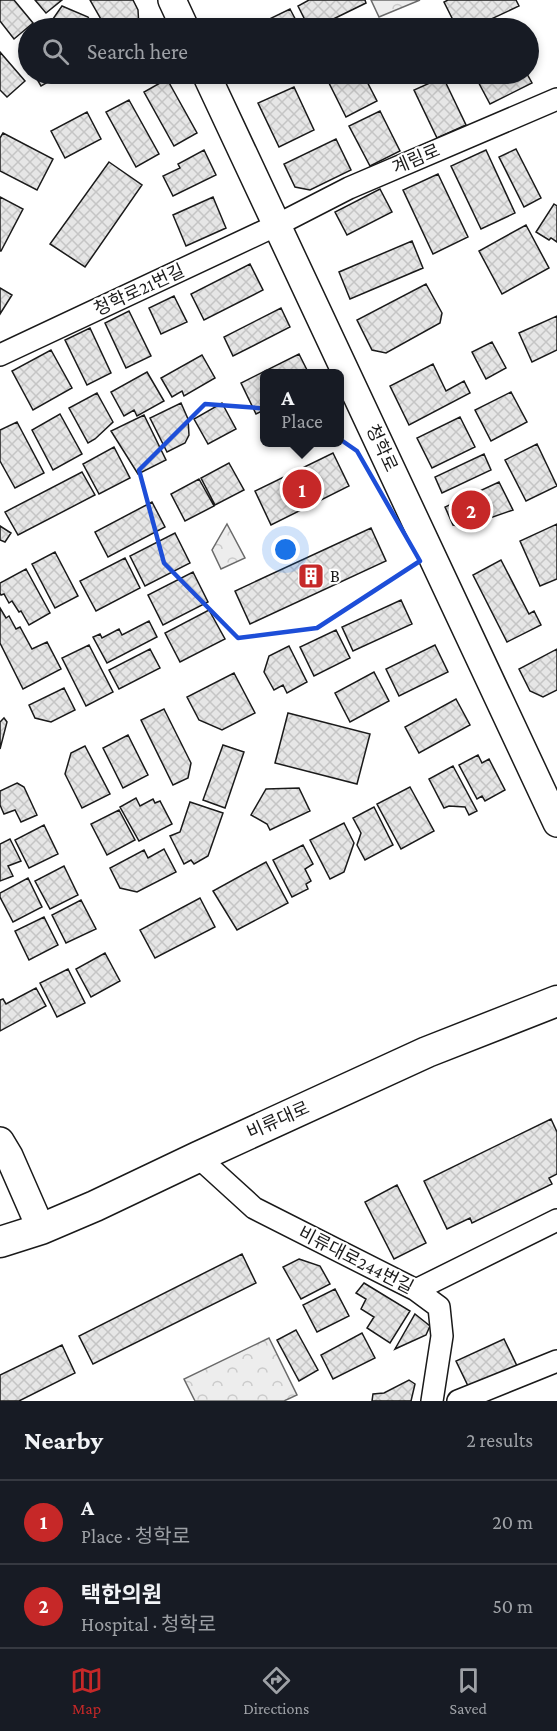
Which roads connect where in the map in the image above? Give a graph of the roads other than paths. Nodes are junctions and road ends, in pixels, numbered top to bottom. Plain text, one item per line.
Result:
1 (172, 0) edge
2 (180, 18) edge
3 (211, 84) edge
4 (557, 99) edge
5 (277, 225) junction
6 (0, 355) edge
7 (557, 823) edge
8 (557, 1001) edge
9 (0, 1141) edge
10 (198, 1156) junction
11 (557, 1220) edge
12 (41, 1229) junction
13 (0, 1242) edge
14 (416, 1290) junction
15 (557, 1361) edge
16 (432, 1401) edge
17 (458, 1401) edge

1 - 2 street
3 - 5 street, 청학로
4 - 5 street, 계림로
5 - 6 street, 청학로21번길
5 - 7 street, 청학로
8 - 10 main road, 비류대로
9 - 12 street
10 - 12 main road, 비류대로
10 - 14 street, 비류대로244번길
11 - 14 street
12 - 13 main road, 비류대로
14 - 16 street, 비류대로244번길
15 - 17 street

